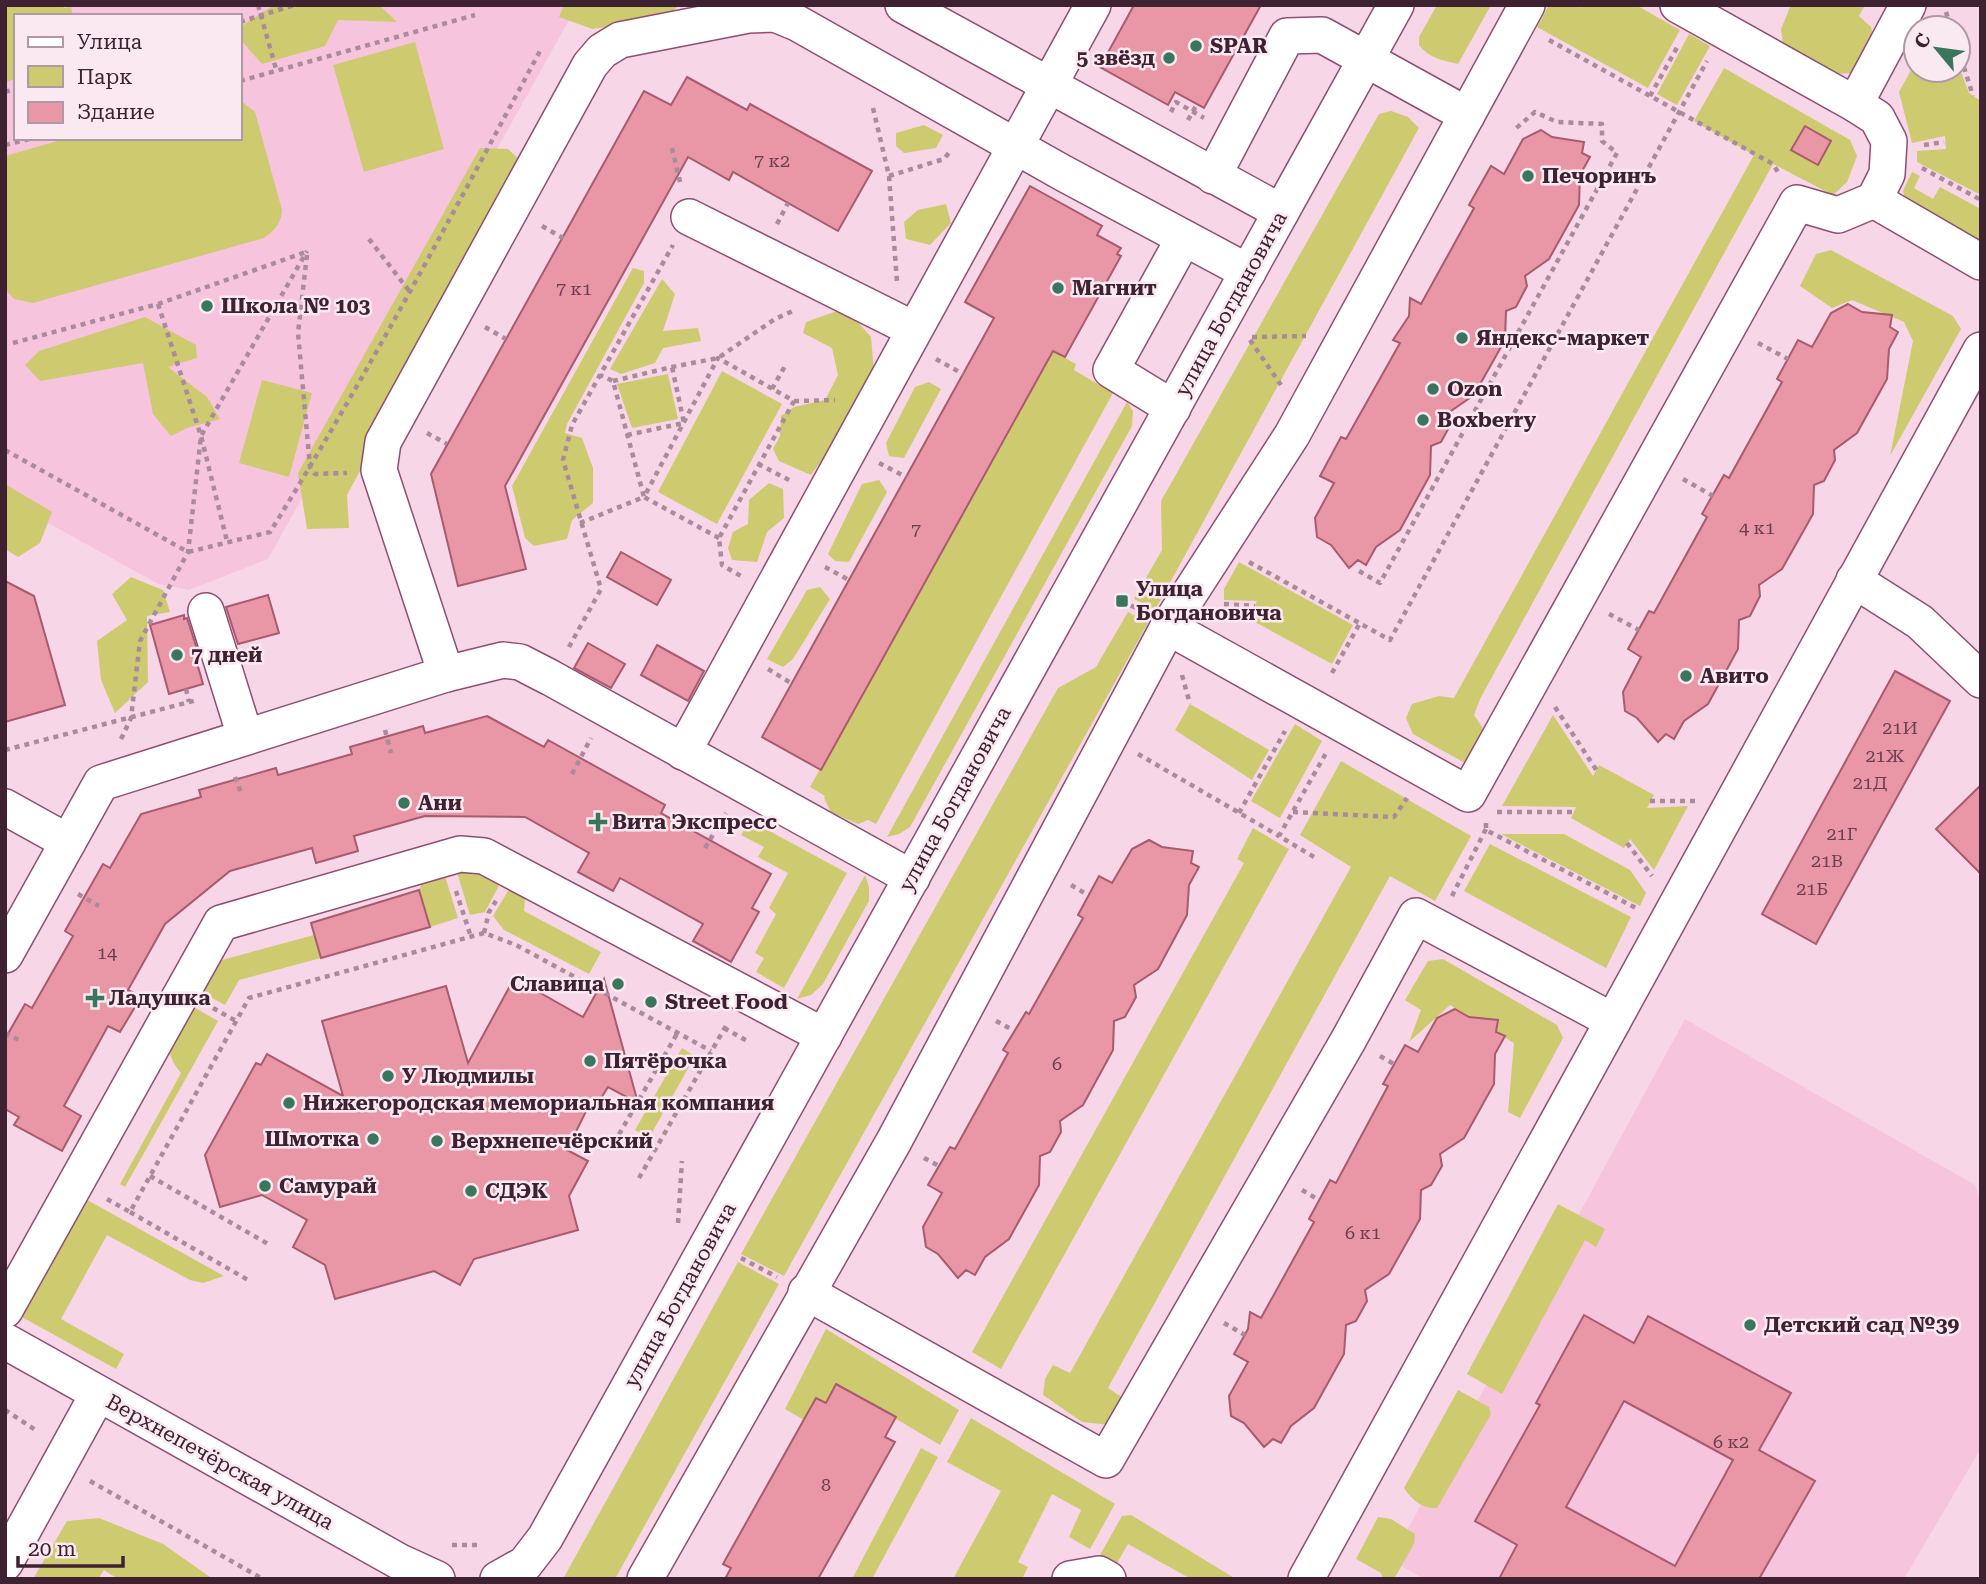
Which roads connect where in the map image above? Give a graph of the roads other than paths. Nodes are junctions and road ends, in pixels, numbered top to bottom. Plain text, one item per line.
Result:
1 (903, 5) edge
2 (1093, 5) edge
3 (1396, 5) edge
4 (1678, 5) edge
5 (1908, 5) edge
6 (1522, 14) edge
7 (1367, 59) junction
8 (1049, 85) junction
9 (1855, 104) junction
10 (1466, 115) junction
11 (1015, 146) junction
12 (1213, 176) junction
13 (1874, 200) junction
14 (1281, 212) junction
15 (689, 217) dead end
16 (1184, 238) junction
17 (1981, 262) edge
18 (1248, 272) junction
19 (913, 329) junction
20 (1981, 350) edge
21 (1172, 408) junction
22 (1854, 580) junction
23 (206, 611) dead end
24 (1168, 627) junction
25 (446, 674) junction
26 (1981, 680) edge
27 (245, 736) junction
28 (682, 752) junction
29 (5, 807) edge
30 (68, 842) junction
31 (912, 878) junction
32 (5, 956) edge
33 (1613, 1021) junction
34 (824, 1036) junction
35 (806, 1292) junction
36 (5, 1310) edge
37 (5, 1342) edge
38 (98, 1394) junction
39 (5, 1563) edge
40 (437, 1579) edge
41 (498, 1579) edge
42 (645, 1579) edge
43 (1070, 1579) edge
44 (1108, 1579) edge
45 (1306, 1579) edge

1 - 8 street
2 - 8 street
3 - 7 street, улица Богдановича
4 - 9 street
5 - 9 street
6 - 10 street
7 - 10 street
7 - 12 street
7 - 14 street, улица Богдановича
8 - 11 street
8 - 12 street
9 - 13 street
10 - 24 street
11 - 16 street
11 - 19 street
11 - 25 street
12 - 14 street
13 - 17 street
13 - 24 street
14 - 18 street, улица Богдановича
15 - 19 street
16 - 18 street
16 - 21 street
18 - 21 street, улица Богдановича
19 - 28 street
20 - 22 street
21 - 31 street, улица Богдановича
22 - 26 street
22 - 33 street
23 - 27 street
24 - 35 street
25 - 27 street
25 - 28 street
27 - 30 street
28 - 31 street
29 - 30 street
30 - 32 street
31 - 34 street, улица Богдановича
33 - 35 street
33 - 45 street
34 - 36 street
34 - 41 street, улица Богдановича
35 - 42 street
37 - 38 street, Верхнепечёрская улица
38 - 39 street
38 - 40 street, Верхнепечёрская улица
43 - 44 street

